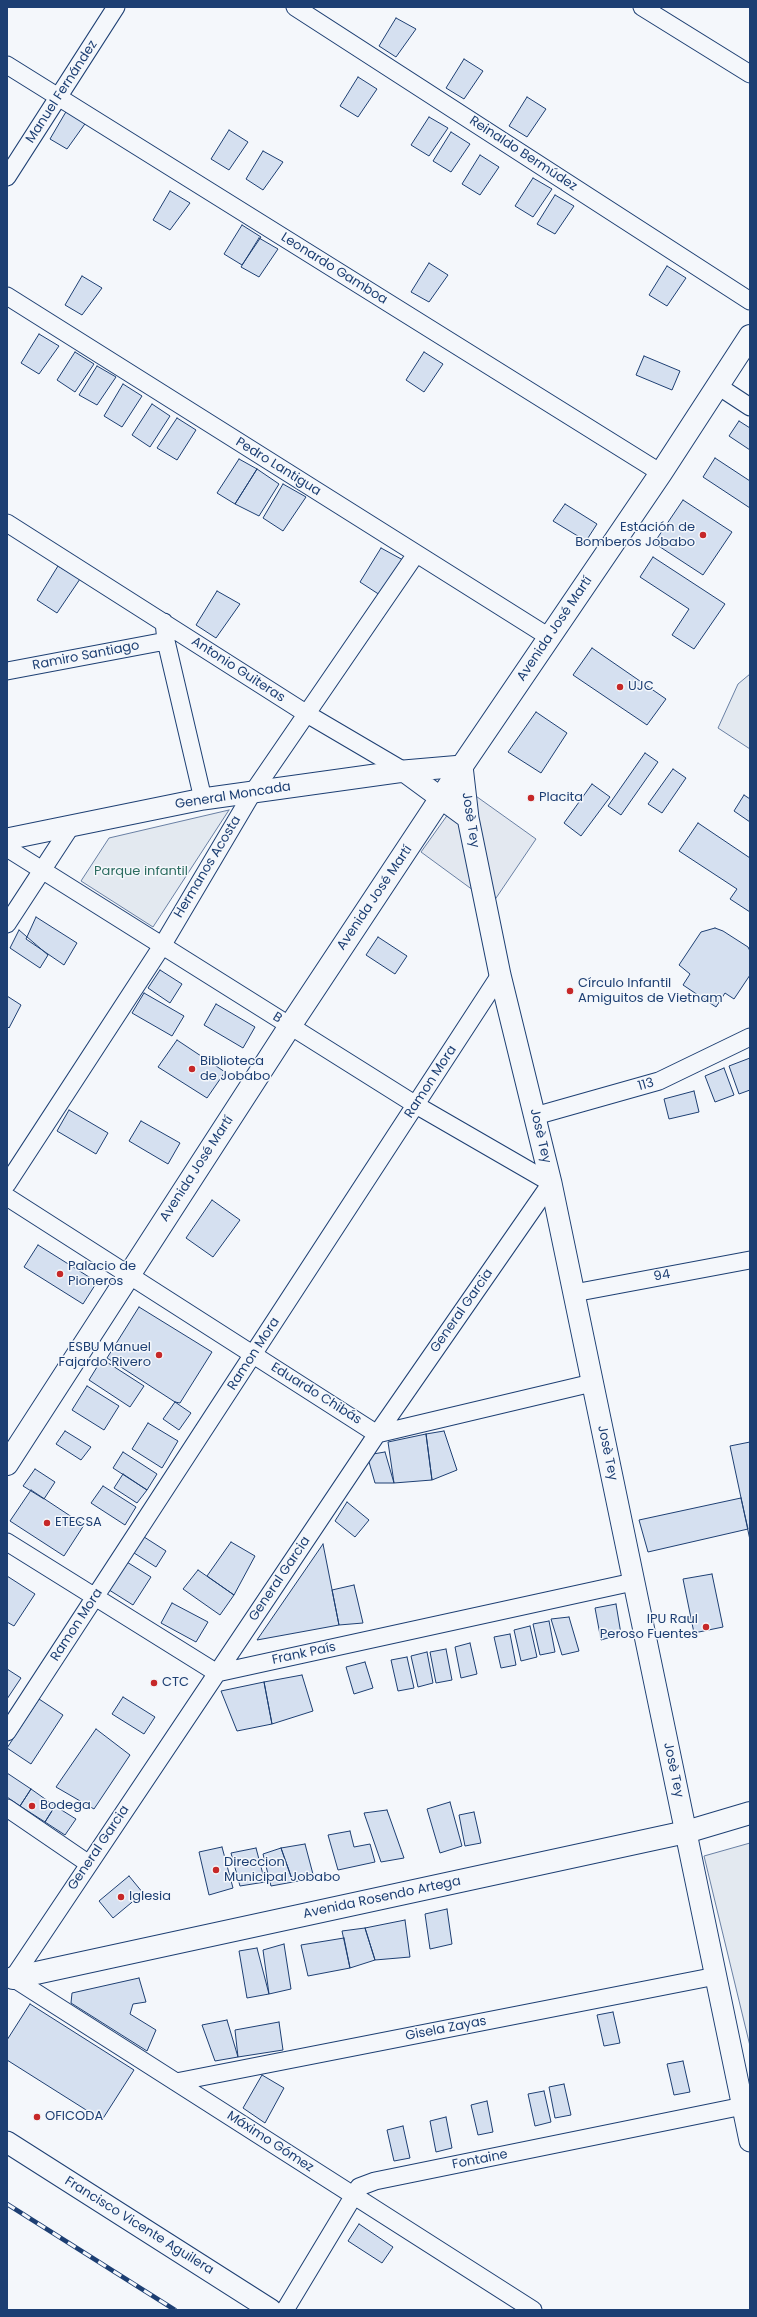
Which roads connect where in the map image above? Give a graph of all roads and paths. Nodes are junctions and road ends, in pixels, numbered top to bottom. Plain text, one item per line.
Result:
1 (116, 7) edge
2 (295, 7) edge
3 (642, 7) edge
4 (7, 65) edge
5 (750, 74) edge
6 (58, 97) junction
7 (7, 177) edge
8 (7, 296) edge
9 (750, 301) edge
10 (750, 336) edge
11 (718, 386) junction
12 (750, 407) edge
13 (661, 473) junction
14 (7, 523) edge
15 (416, 554) junction
16 (164, 622) junction
17 (549, 637) junction
18 (166, 641) junction
19 (7, 671) edge
20 (306, 714) junction
21 (462, 766) junction
22 (404, 771) junction
23 (253, 792) junction
24 (203, 799) junction
25 (441, 799) junction
26 (468, 818) junction
27 (71, 826) junction
28 (7, 839) edge
29 (7, 848) edge
30 (42, 870) junction
31 (7, 924) edge
32 (162, 946) junction
33 (500, 975) junction
34 (290, 1026) junction
35 (750, 1036) edge
36 (416, 1105) junction
37 (535, 1116) junction
38 (7, 1184) edge
39 (551, 1184) junction
40 (7, 1198) edge
41 (750, 1260) edge
42 (129, 1275) junction
43 (574, 1293) junction
44 (253, 1354) junction
45 (592, 1383) junction
46 (377, 1434) junction
47 (7, 1464) edge
48 (7, 1542) edge
49 (634, 1582) junction
50 (95, 1597) junction
51 (217, 1673) junction
52 (7, 1732) edge
53 (7, 1808) edge
54 (750, 1813) edge
55 (686, 1832) junction
56 (89, 1864) junction
57 (716, 1976) junction
58 (9, 1979) edge
59 (176, 2082) junction
60 (743, 2106) junction
61 (750, 2141) edge
62 (7, 2142) edge
63 (352, 2195) junction
64 (271, 2310) edge
65 (285, 2310) edge
66 (533, 2310) edge

1 - 6 street, Manuel Fernández
2 - 9 street, Reinaldo Bermúdez
3 - 5 street
4 - 6 street, Leonardo Gamboa
6 - 7 street, Manuel Fernández
6 - 13 street, Leonardo Gamboa
8 - 15 street, Pedro Lantigua
10 - 11 main road, Avenida José Martí
11 - 12 street
11 - 13 main road, Avenida José Martí
13 - 17 main road, Avenida José Martí
14 - 16 street, Antonio Guiteras
15 - 17 street, Pedro Lantigua
15 - 20 street, Hermanos Acosta
16 - 18 street
16 - 20 street, Antonio Guiteras
17 - 21 main road, Avenida José Martí
18 - 19 street, Ramiro Santiago
18 - 24 street
20 - 22 street, Antonio Guiteras
20 - 23 street, Hermanos Acosta
21 - 22 street, General Moncada
21 - 25 main road, Avenida José Martí
21 - 26 street, Josè Tey
22 - 23 street, General Moncada
22 - 25 street, Antonio Guiteras
23 - 24 street, General Moncada
23 - 32 street, Hermanos Acosta
24 - 27 street, General Moncada
25 - 26 street, Antonio Guiteras
25 - 34 main road, Avenida José Martí
26 - 33 street, Josè Tey
27 - 28 street, General Moncada
27 - 30 street
29 - 30 street, B
30 - 31 street
30 - 32 street, B
32 - 34 street, B
32 - 38 street, Hermanos Acosta
33 - 36 street, Ramon Mora
33 - 37 street, Josè Tey
34 - 36 street, B
34 - 42 main road, Avenida José Martí
35 - 37 street, 113
36 - 39 street, B
36 - 44 street, Ramon Mora
37 - 39 street, Josè Tey
39 - 43 street, Josè Tey
39 - 46 street, General Garcia
40 - 42 street, Eduardo Chibás
41 - 43 street, 94
42 - 44 street, Eduardo Chibás
42 - 47 main road, Avenida José Martí
43 - 45 street, Josè Tey
44 - 46 street, Eduardo Chibás
44 - 50 street, Ramon Mora
45 - 46 street
45 - 49 street, Josè Tey
46 - 51 street, General Garcia
48 - 50 street
49 - 51 street, Frank País
49 - 55 street, Josè Tey
50 - 51 street
50 - 52 street, Ramon Mora
51 - 56 street, General Garcia
53 - 56 street
54 - 55 main road, Avenida Rosendo Artega
55 - 57 street, Josè Tey
55 - 58 main road, Avenida Rosendo Artega
56 - 58 street, General Garcia
57 - 59 street, Gisela Zayas
57 - 60 street, Josè Tey
58 - 59 street, Máximo Gómez
59 - 63 street, Máximo Gómez
60 - 61 street, Josè Tey
60 - 63 street, Fontaine
62 - 64 street, Francisco Vicente Aguilera
63 - 65 street, Fontaine
63 - 66 street, Máximo Gómez

